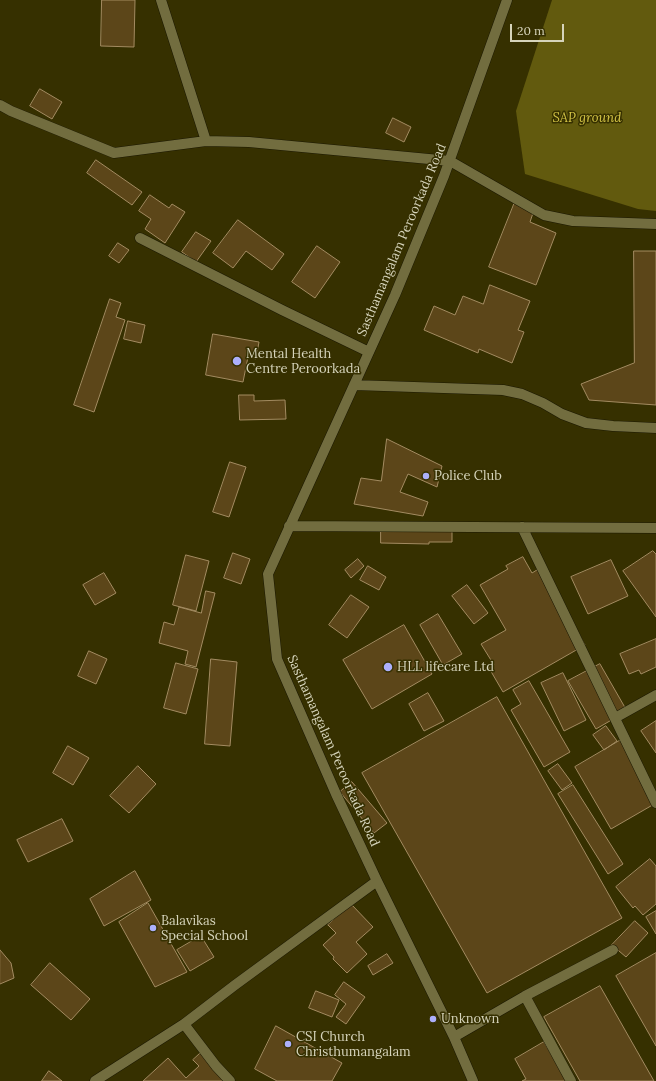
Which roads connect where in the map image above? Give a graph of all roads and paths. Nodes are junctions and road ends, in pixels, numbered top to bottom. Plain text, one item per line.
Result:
1 (161, 0) edge
2 (506, 0) edge
3 (0, 105) edge
4 (206, 141) junction
5 (450, 161) junction
6 (656, 224) edge
7 (140, 238) dead end
8 (369, 352) junction
9 (354, 385) junction
10 (656, 428) edge
11 (289, 526) junction
12 (522, 527) junction
13 (656, 528) edge
14 (656, 696) edge
15 (614, 718) junction
16 (656, 803) edge
17 (377, 881) junction
18 (613, 950) dead end
19 (525, 996) junction
20 (184, 1024) junction
21 (454, 1037) junction
22 (95, 1081) edge
23 (230, 1081) edge
24 (473, 1081) edge
25 (571, 1081) edge

1 - 4 street
2 - 5 street, Sasthamangalam Peroorkada Road
3 - 4 street
4 - 5 street
5 - 6 street
5 - 8 street, Sasthamangalam Peroorkada Road
7 - 8 street
8 - 9 street, Sasthamangalam Peroorkada Road
9 - 10 street
9 - 11 street, Sasthamangalam Peroorkada Road
11 - 12 street
11 - 17 street, Sasthamangalam Peroorkada Road
12 - 13 street
12 - 15 street
14 - 15 street
15 - 16 street
17 - 20 street
17 - 21 street, Sasthamangalam Peroorkada Road
18 - 19 street
19 - 21 street
19 - 25 street
20 - 22 street
20 - 23 street
21 - 24 street, Sasthamangalam Peroorkada Road

